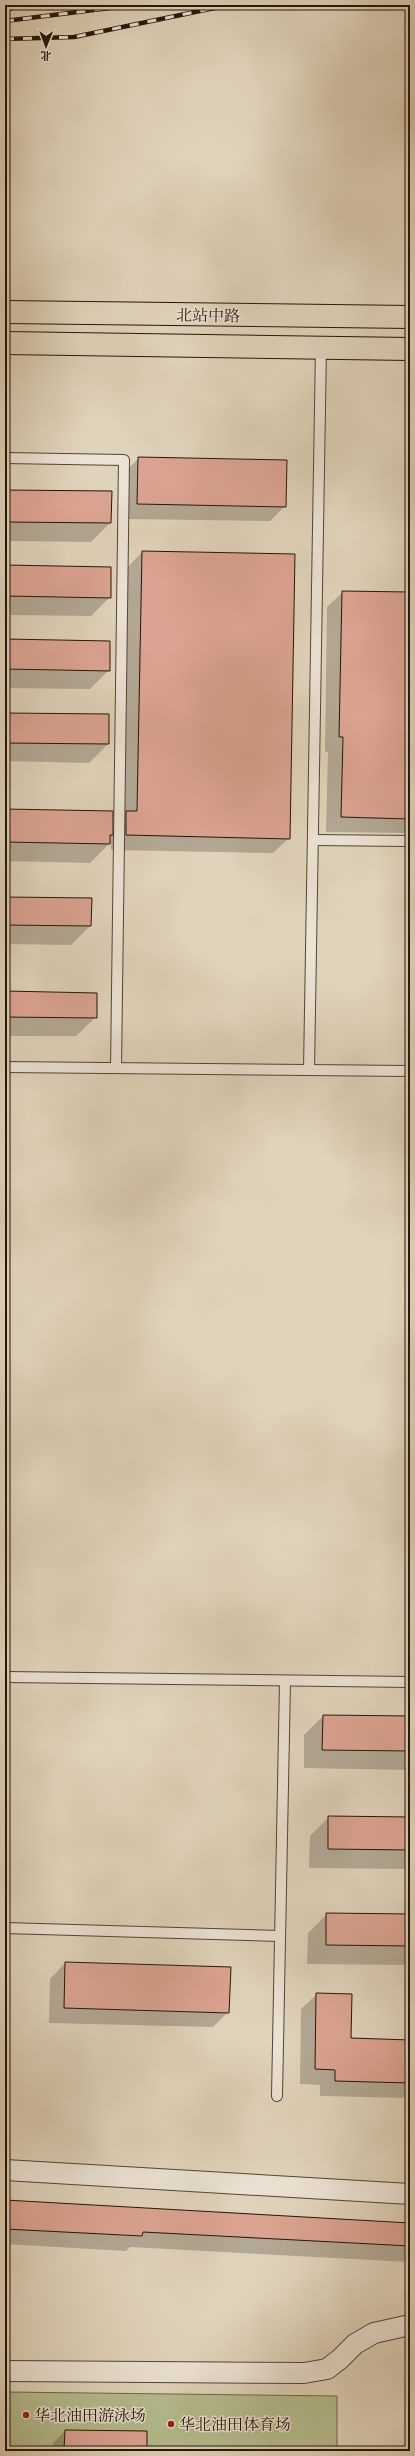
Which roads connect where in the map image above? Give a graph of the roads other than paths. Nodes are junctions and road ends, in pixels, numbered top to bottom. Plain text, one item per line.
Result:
1 (5, 312) edge
2 (410, 317) edge
3 (5, 343) edge
4 (321, 347) junction
5 (410, 349) edge
6 (5, 458) edge
7 (313, 840) junction
8 (410, 842) edge
9 (5, 1067) edge
10 (116, 1068) junction
11 (309, 1070) junction
12 (410, 1071) edge
13 (5, 1677) edge
14 (285, 1681) junction
15 (410, 1682) edge
16 (5, 1928) edge
17 (280, 1936) junction
18 (277, 2096) dead end
19 (5, 2170) edge
20 (410, 2194) edge
21 (410, 2325) edge
22 (5, 2371) edge

1 - 2 main road, 北站中路
3 - 4 main road, 北站中路
4 - 5 main road, 北站中路
4 - 7 lane
6 - 10 lane
7 - 8 lane
7 - 11 lane
9 - 10 lane
10 - 11 lane
11 - 12 lane
13 - 14 lane
14 - 15 lane
14 - 17 lane
16 - 17 lane
17 - 18 lane
19 - 20 street
21 - 22 street

